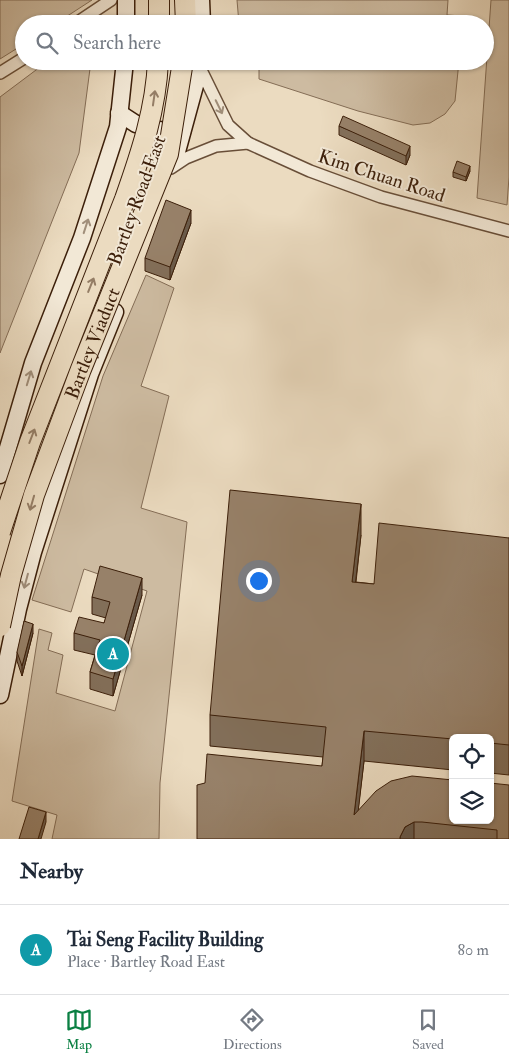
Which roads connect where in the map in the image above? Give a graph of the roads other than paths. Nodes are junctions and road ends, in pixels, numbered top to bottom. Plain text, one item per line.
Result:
1 (112, 0) edge
2 (126, 0) edge
3 (159, 0) edge
4 (185, 0) edge
5 (201, 0) edge
6 (89, 15) edge
7 (126, 15) edge
8 (159, 15) edge
9 (186, 15) edge
10 (202, 15) edge
11 (15, 64) edge
12 (124, 70) edge
13 (157, 70) edge
14 (191, 70) edge
15 (194, 70) edge
16 (197, 70) edge
17 (0, 73) edge
18 (119, 113) junction
19 (182, 132) junction
20 (248, 144) junction
21 (171, 168) junction
22 (509, 231) edge
23 (11, 439) junction
24 (62, 461) junction
25 (0, 475) edge
26 (0, 532) edge
27 (0, 626) edge
28 (0, 696) edge

1 - 6 street
2 - 7 main road
3 - 8 highway
4 - 9 highway
5 - 10 main road
11 - 17 street
12 - 18 main road, Bartley Road East
26 -> 13 highway, Bartley Viaduct, bridge
14 -> 27 highway, Bartley Viaduct, bridge
15 - 19 main road, Bartley Road East
16 -> 20 street
18 - 19 main road
23 -> 18 main road, Bartley Road East
19 - 21 main road, Bartley Road East
20 - 21 street
20 - 22 street, Kim Chuan Road
21 - 24 main road, Bartley Road East
23 - 24 main road
23 - 25 main road, Bartley Road East
24 -> 28 main road, Bartley Road East

